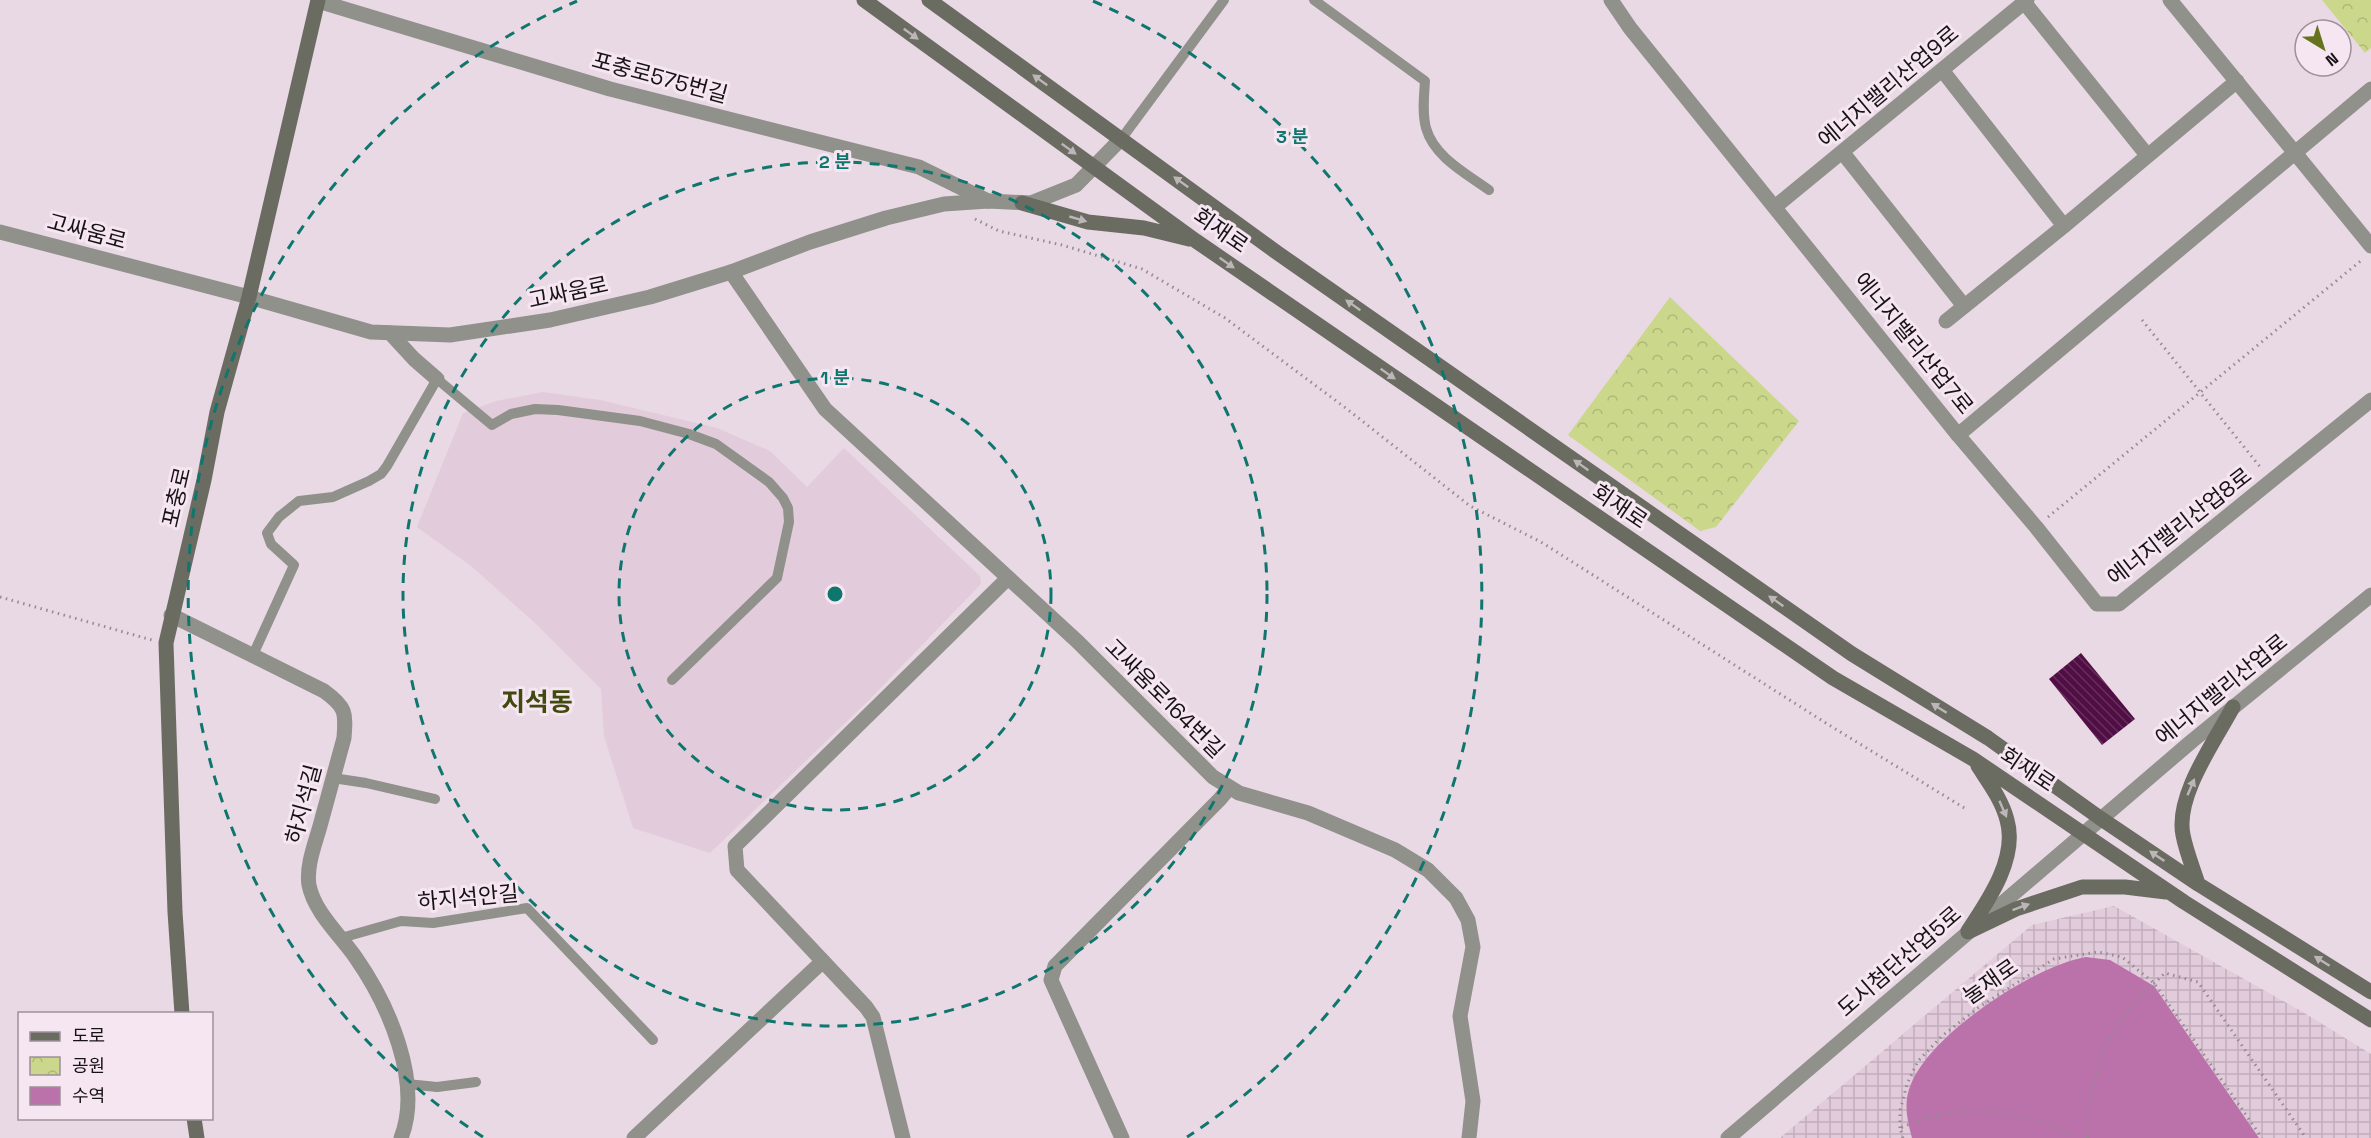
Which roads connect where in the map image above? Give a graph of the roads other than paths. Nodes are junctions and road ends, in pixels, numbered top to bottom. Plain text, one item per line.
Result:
1 (318, 0) edge
2 (864, 0) edge
3 (929, 0) edge
4 (1224, 0) edge
5 (1314, 0) edge
6 (1611, 0) edge
7 (2170, 0) edge
8 (2026, 1) edge
9 (1942, 70) junction
10 (2237, 81) junction
11 (2371, 89) edge
12 (1122, 138) junction
13 (1842, 153) junction
14 (2294, 154) junction
15 (2147, 155) junction
16 (1094, 167) junction
17 (1489, 190) dead end
18 (988, 201) junction
19 (1022, 203) junction
20 (1776, 206) junction
21 (2064, 226) junction
22 (0, 232) edge
23 (1196, 241) junction
24 (2371, 246) edge
25 (731, 272) junction
26 (249, 297) junction
27 (1964, 306) junction
28 (1946, 321) dead end
29 (390, 333) junction
30 (437, 379) junction
31 (2371, 400) edge
32 (1958, 435) junction
33 (1008, 578) junction
34 (2371, 595) edge
35 (171, 615) junction
36 (253, 655) junction
37 (672, 680) dead end
38 (2233, 707) junction
39 (1973, 759) junction
40 (333, 778) junction
41 (1228, 788) junction
42 (435, 799) dead end
43 (2100, 818) junction
44 (2082, 834) junction
45 (2199, 884) junction
46 (2170, 892) junction
47 (1968, 932) junction
48 (341, 938) junction
49 (823, 961) junction
50 (2371, 992) edge
51 (182, 1012) edge
52 (2371, 1020) edge
53 (653, 1040) dead end
54 (476, 1082) dead end
55 (407, 1084) junction
56 (194, 1120) edge
57 (197, 1138) edge
58 (401, 1138) edge
59 (634, 1138) edge
60 (903, 1138) edge
61 (1122, 1138) edge
62 (1468, 1138) edge
63 (1728, 1138) edge

1 - 18 street, 포충로575번길
1 - 26 main road, 포충로
2 -> 16 main road, 회재로
12 -> 3 main road, 회재로
4 - 12 lane
5 - 17 lane
6 - 20 street, 에너지밸리산업7로
7 - 10 street
8 - 9 street, 에너지밸리산업9로
8 - 15 street
9 - 13 street, 에너지밸리산업9로
9 - 21 street
10 - 14 street
10 - 15 street
11 - 14 street, 에너지밸리산업7로
12 - 16 street, 고싸움로
43 -> 12 main road, 회재로
13 - 20 street, 에너지밸리산업9로
13 - 27 street
14 - 24 street
14 - 32 street, 에너지밸리산업7로
15 - 21 street
16 - 19 street, 고싸움로
16 - 23 main road, 회재로
18 - 19 street, 고싸움로
18 - 25 street, 고싸움로
19 -> 23 main road
20 - 32 street, 에너지밸리산업7로
21 - 27 street
22 - 26 street, 고싸움로
23 -> 39 main road, 회재로
25 - 29 street, 고싸움로
25 - 33 street, 고싸움로164번길
26 - 29 street, 고싸움로
26 - 35 main road, 포충로
27 - 28 street
29 - 30 street
30 - 36 lane
30 - 37 lane
31 - 32 street, 에너지밸리산업8로
33 - 41 street, 고싸움로164번길
33 - 49 street
34 - 38 street, 에너지밸리산업로
35 - 36 street, 하지석길
35 - 51 main road, 포충로
36 - 40 street, 하지석길
38 - 43 street, 에너지밸리산업로
45 -> 38 main road
39 - 44 main road, 회재로
39 -> 47 main road
40 - 42 lane
40 - 48 street, 하지석길
41 - 61 street
41 - 62 street, 고싸움로164번길
43 - 44 street, 도시첨단산업5로
45 -> 43 main road, 회재로
44 - 46 main road, 회재로
44 - 47 street, 도시첨단산업5로
50 -> 45 main road, 회재로
47 -> 46 main road
46 - 52 main road, 회재로
47 - 63 street, 도시첨단산업5로
48 - 53 lane, 하지석안길
48 - 55 street, 하지석길
49 - 59 street
49 - 60 street
54 - 55 lane
55 - 58 street, 하지석길
56 - 57 main road

